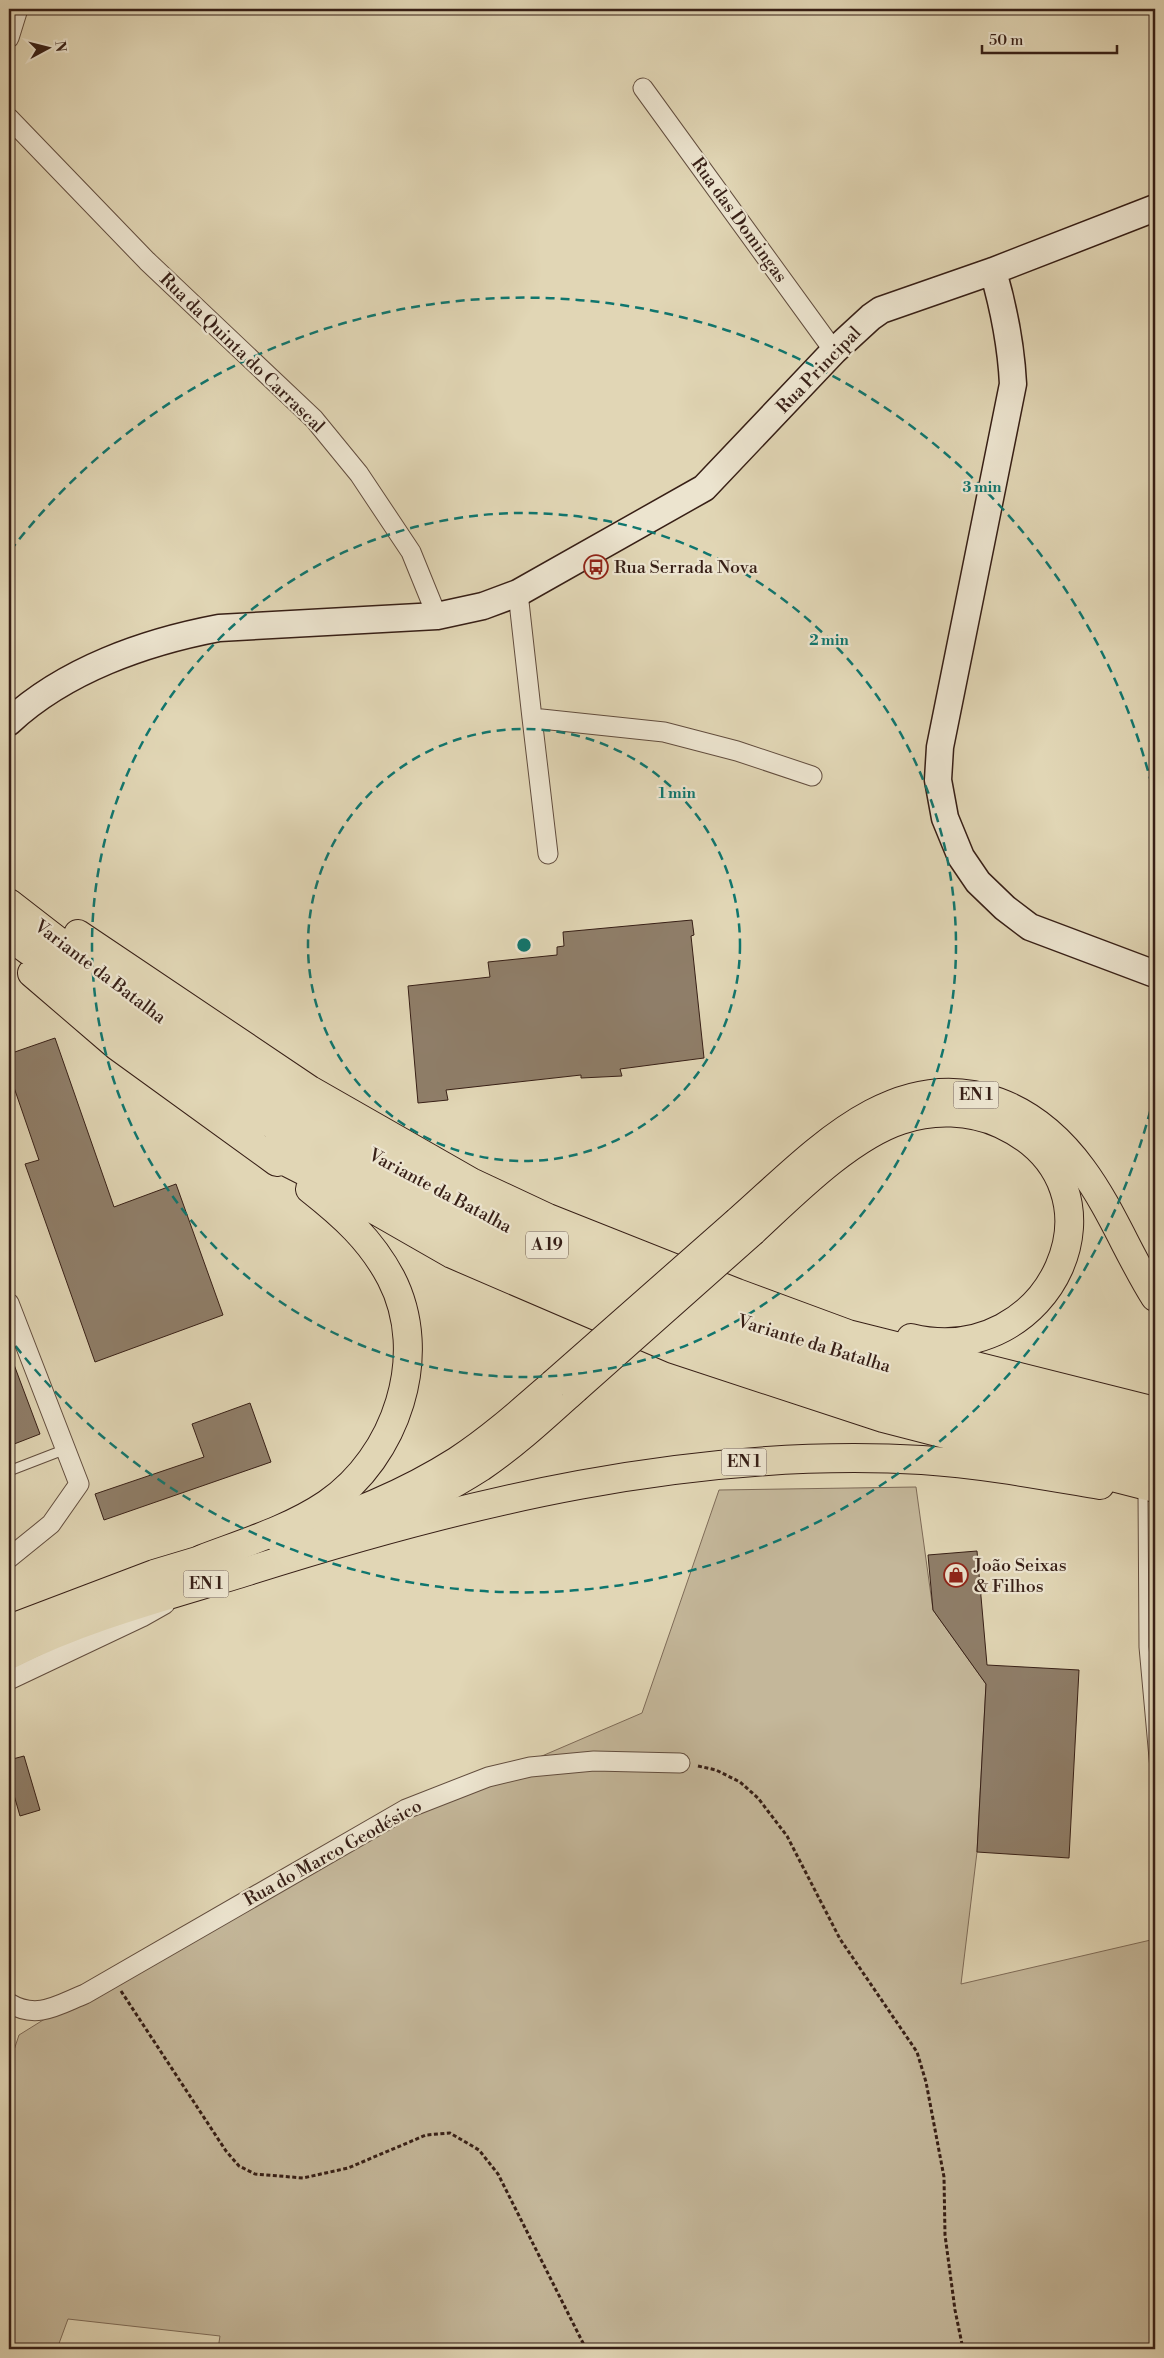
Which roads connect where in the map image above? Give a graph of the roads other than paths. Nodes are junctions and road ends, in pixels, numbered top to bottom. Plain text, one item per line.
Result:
1 (18, 9) edge
2 (9, 38) edge
3 (644, 88) dead end
4 (9, 118) edge
5 (1155, 208) edge
6 (993, 271) junction
7 (834, 351) junction
8 (518, 593) junction
9 (436, 616) junction
10 (532, 718) junction
11 (9, 722) edge
12 (812, 776) dead end
13 (548, 854) dead end
14 (9, 887) edge
15 (9, 903) edge
16 (9, 936) edge
17 (9, 948) edge
18 (1155, 974) edge
19 (263, 1150) junction
20 (745, 1226) junction
21 (1155, 1298) edge
22 (9, 1303) edge
23 (777, 1308) junction
24 (13, 1326) edge
25 (564, 1386) junction
26 (1155, 1411) edge
27 (1155, 1438) edge
28 (66, 1449) junction
29 (1155, 1463) edge
30 (9, 1471) edge
31 (1151, 1491) edge
32 (338, 1542) junction
33 (9, 1558) edge
34 (202, 1559) junction
35 (194, 1588) junction
36 (9, 1629) edge
37 (9, 1655) edge
38 (9, 1680) edge
39 (680, 1763) road end
40 (1155, 1769) edge
41 (9, 2003) edge

1 - 2 street
3 - 7 street, Rua das Domingas
4 - 9 street, Rua da Quinta do Carrascal
5 - 6 street, Rua Principal
6 - 7 street, Rua Principal
6 - 18 street
7 - 8 street, Rua Principal
8 - 9 street
8 - 10 street
9 - 11 street
10 - 12 street
10 - 13 street
14 - 23 main road
15 - 27 main road, Variante da Batalha / A 19
16 - 29 main road, Variante da Batalha / A 19
17 - 19 main road
19 - 31 main road
19 - 34 main road
20 - 21 main road, EN 1
20 - 23 main road
20 - 25 main road, bridge
22 - 24 street
23 - 26 main road
24 - 28 street
25 - 32 main road
25 - 34 main road, EN 1
28 - 30 lane
28 - 33 street
31 - 32 main road, EN 1
31 - 40 lane
32 - 35 main road, EN 1
34 - 36 main road, EN 1
35 - 37 main road, EN 1
35 - 38 street
39 - 41 street, Rua do Marco Geodésico

